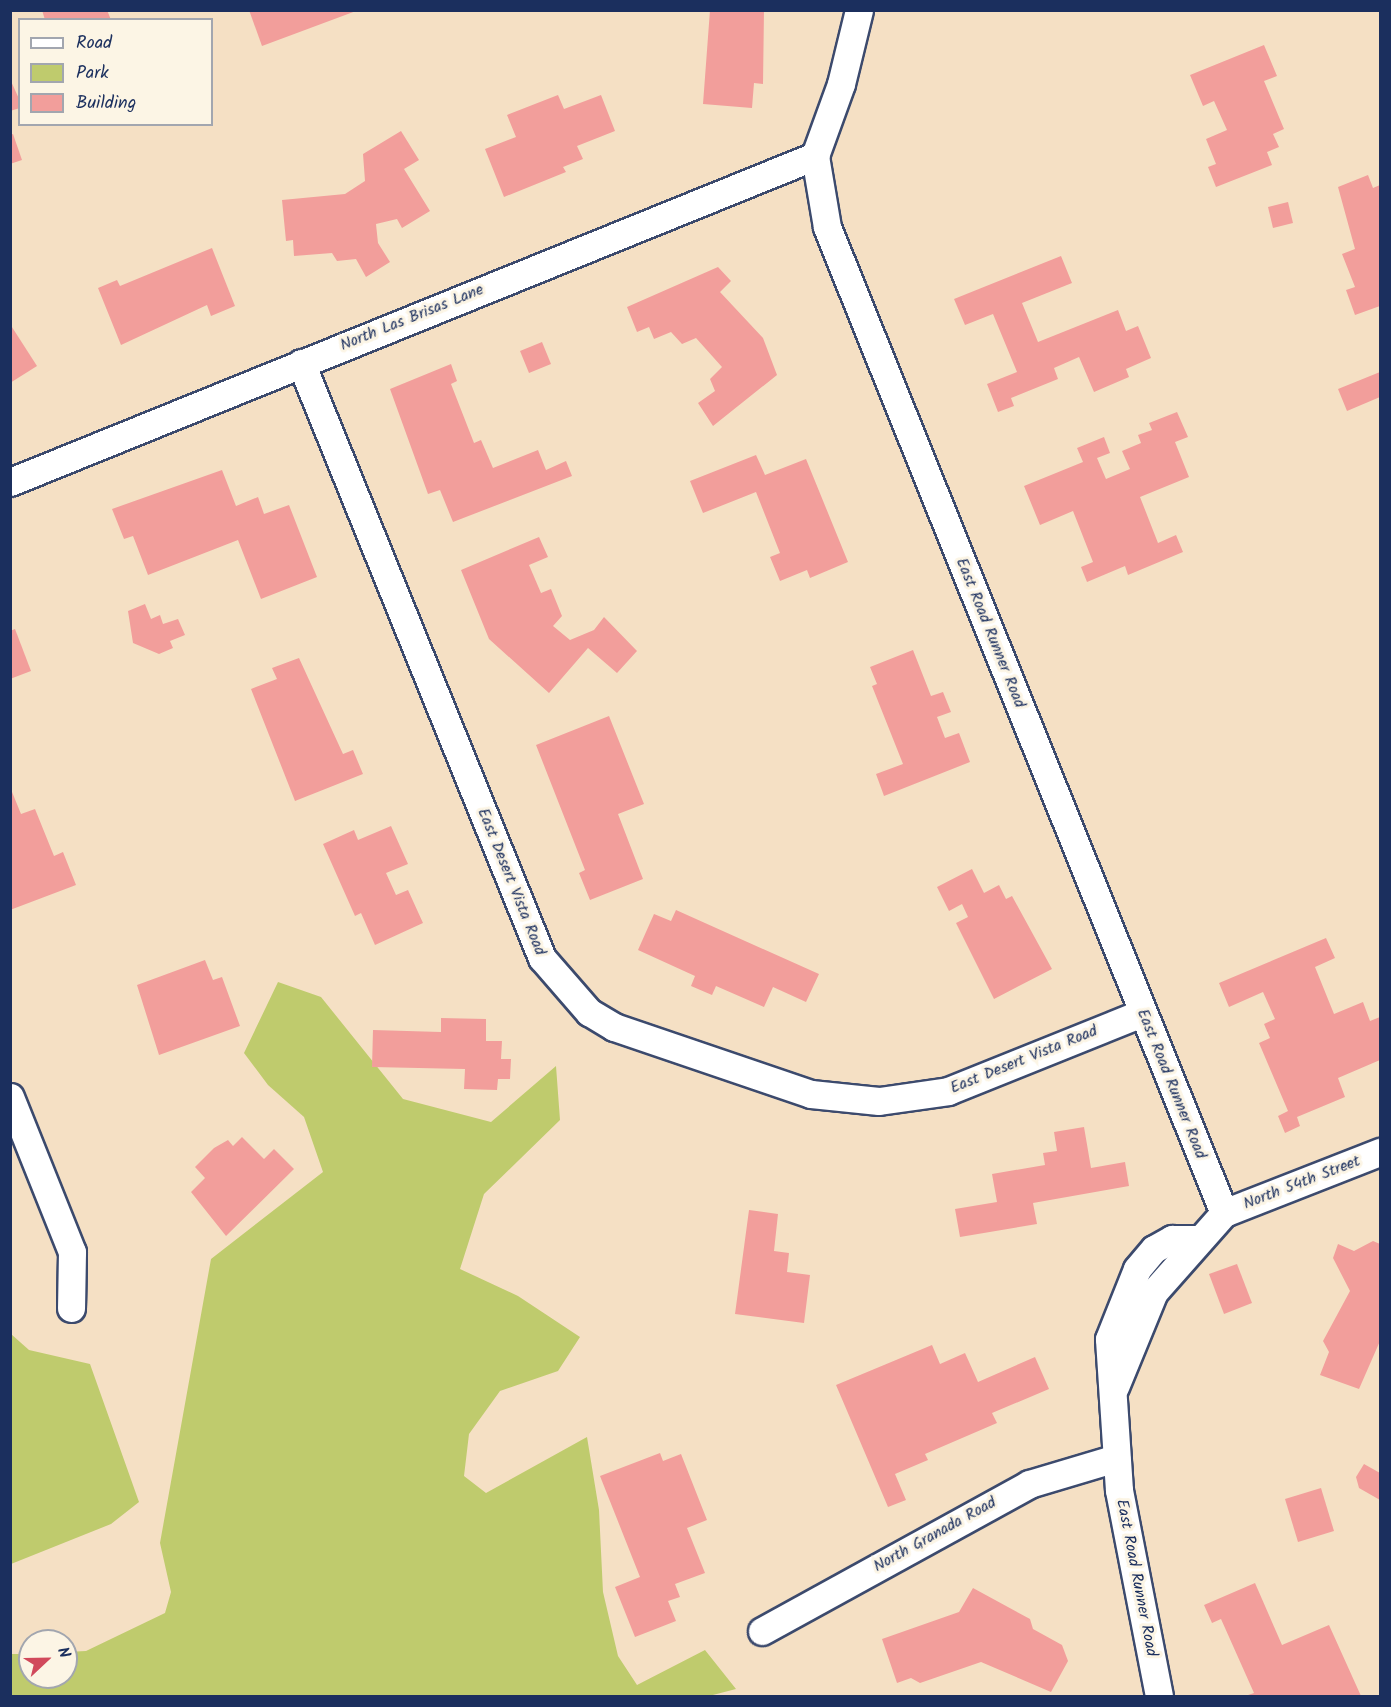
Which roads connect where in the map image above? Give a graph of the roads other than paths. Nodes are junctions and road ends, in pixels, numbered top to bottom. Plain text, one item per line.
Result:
1 (859, 10) edge
2 (815, 156) junction
3 (301, 363) junction
4 (10, 482) edge
5 (1142, 1012) junction
6 (10, 1097) edge
7 (1380, 1152) edge
8 (1224, 1213) junction
9 (71, 1308) dead end
10 (1116, 1458) junction
11 (762, 1630) dead end
12 (1159, 1696) edge

1 - 2 street, East Road Runner Road
2 - 3 street, North Las Brisas Lane
2 - 5 street, East Road Runner Road
3 - 4 street, North Las Brisas Lane
3 - 5 street, East Desert Vista Road
5 - 8 street, East Road Runner Road
6 - 9 street
7 - 8 street, North 54th Street
8 - 10 street, East Road Runner Road
10 - 11 street, North Granada Road
10 - 12 street, East Road Runner Road

